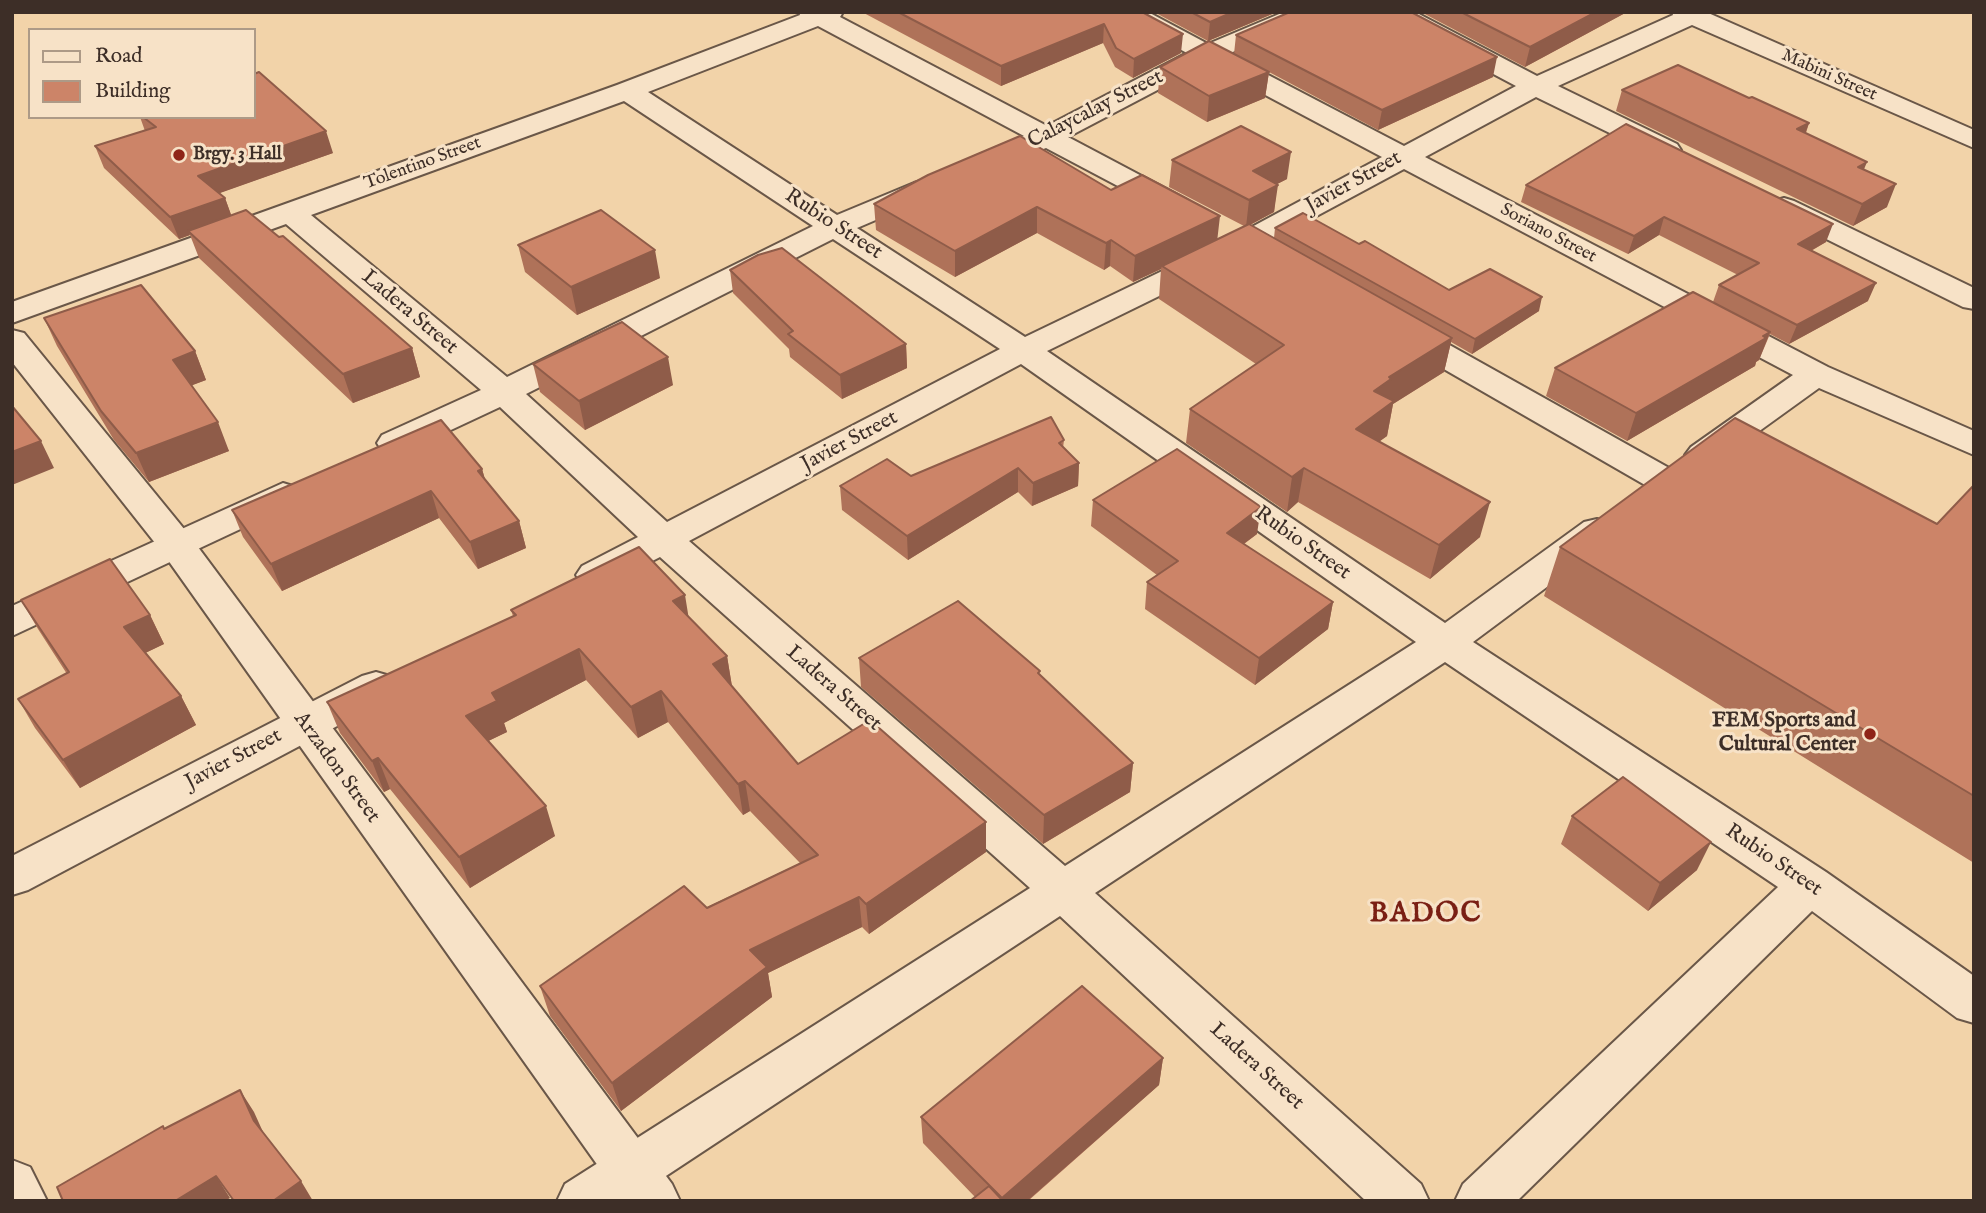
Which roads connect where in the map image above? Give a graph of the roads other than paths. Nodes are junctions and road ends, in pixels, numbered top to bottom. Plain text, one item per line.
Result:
1 (1128, 12) edge
2 (1306, 12) edge
3 (1395, 12) edge
4 (821, 14) edge
5 (1688, 14) edge
6 (1206, 54) junction
7 (1536, 86) junction
8 (627, 91) junction
9 (1047, 137) junction
10 (1974, 140) edge
11 (1401, 157) junction
12 (1686, 159) edge
13 (1761, 196) edge
14 (289, 212) junction
15 (836, 226) junction
16 (1258, 249) junction
17 (1974, 300) edge
18 (12, 313) edge
19 (1378, 317) edge
20 (12, 340) edge
21 (1023, 349) junction
22 (1816, 374) junction
23 (504, 392) junction
24 (1974, 444) edge
25 (365, 457) edge
26 (315, 480) edge
27 (1665, 481) junction
28 (664, 540) junction
29 (176, 544) junction
30 (564, 591) edge
31 (12, 622) edge
32 (1445, 642) junction
33 (403, 673) edge
34 (304, 723) junction
35 (12, 877) edge
36 (1810, 885) junction
37 (1062, 890) junction
38 (1974, 1003) edge
39 (12, 1184) edge
40 (643, 1185) edge
41 (21, 1201) edge
42 (583, 1201) edge
43 (1402, 1201) edge
44 (1480, 1201) edge

1 - 6 street, Soriano Street
2 - 6 street, Calaycalay Street
3 - 7 street
4 - 8 street, Tolentino Street
4 - 9 street
5 - 7 street, Javier Street
5 - 10 street, Mabini Street
6 - 9 street, Calaycalay Street
6 - 11 street, Soriano Street
7 - 11 street, Javier Street
7 - 12 street
8 - 14 street, Tolentino Street
8 - 15 street, Rubio Street
9 - 15 street, Calaycalay Street
9 - 16 street
11 - 16 street, Javier Street
11 - 22 street, Soriano Street
13 - 17 street
14 - 18 street, Tolentino Street
14 - 23 street, Ladera Street
15 - 21 street, Rubio Street
15 - 23 street, Calaycalay Street
16 - 21 street, Javier Street
19 - 27 street
20 - 29 street, Arzadon Street
21 - 28 street, Javier Street
21 - 32 street, Rubio Street
22 - 24 street, Soriano Street
22 - 27 street
23 - 25 street, Calaycalay Street
23 - 28 street, Ladera Street
26 - 29 street
27 - 32 street
28 - 30 street, Javier Street
28 - 37 street, Ladera Street
29 - 31 street
29 - 34 street, Arzadon Street
32 - 36 street, Rubio Street
32 - 37 street
33 - 34 street, Javier Street
34 - 35 street, Javier Street
34 - 40 street, Arzadon Street
36 - 38 street, Rubio Street
36 - 44 street
37 - 40 street
37 - 43 street, Ladera Street
39 - 41 street
40 - 42 street

